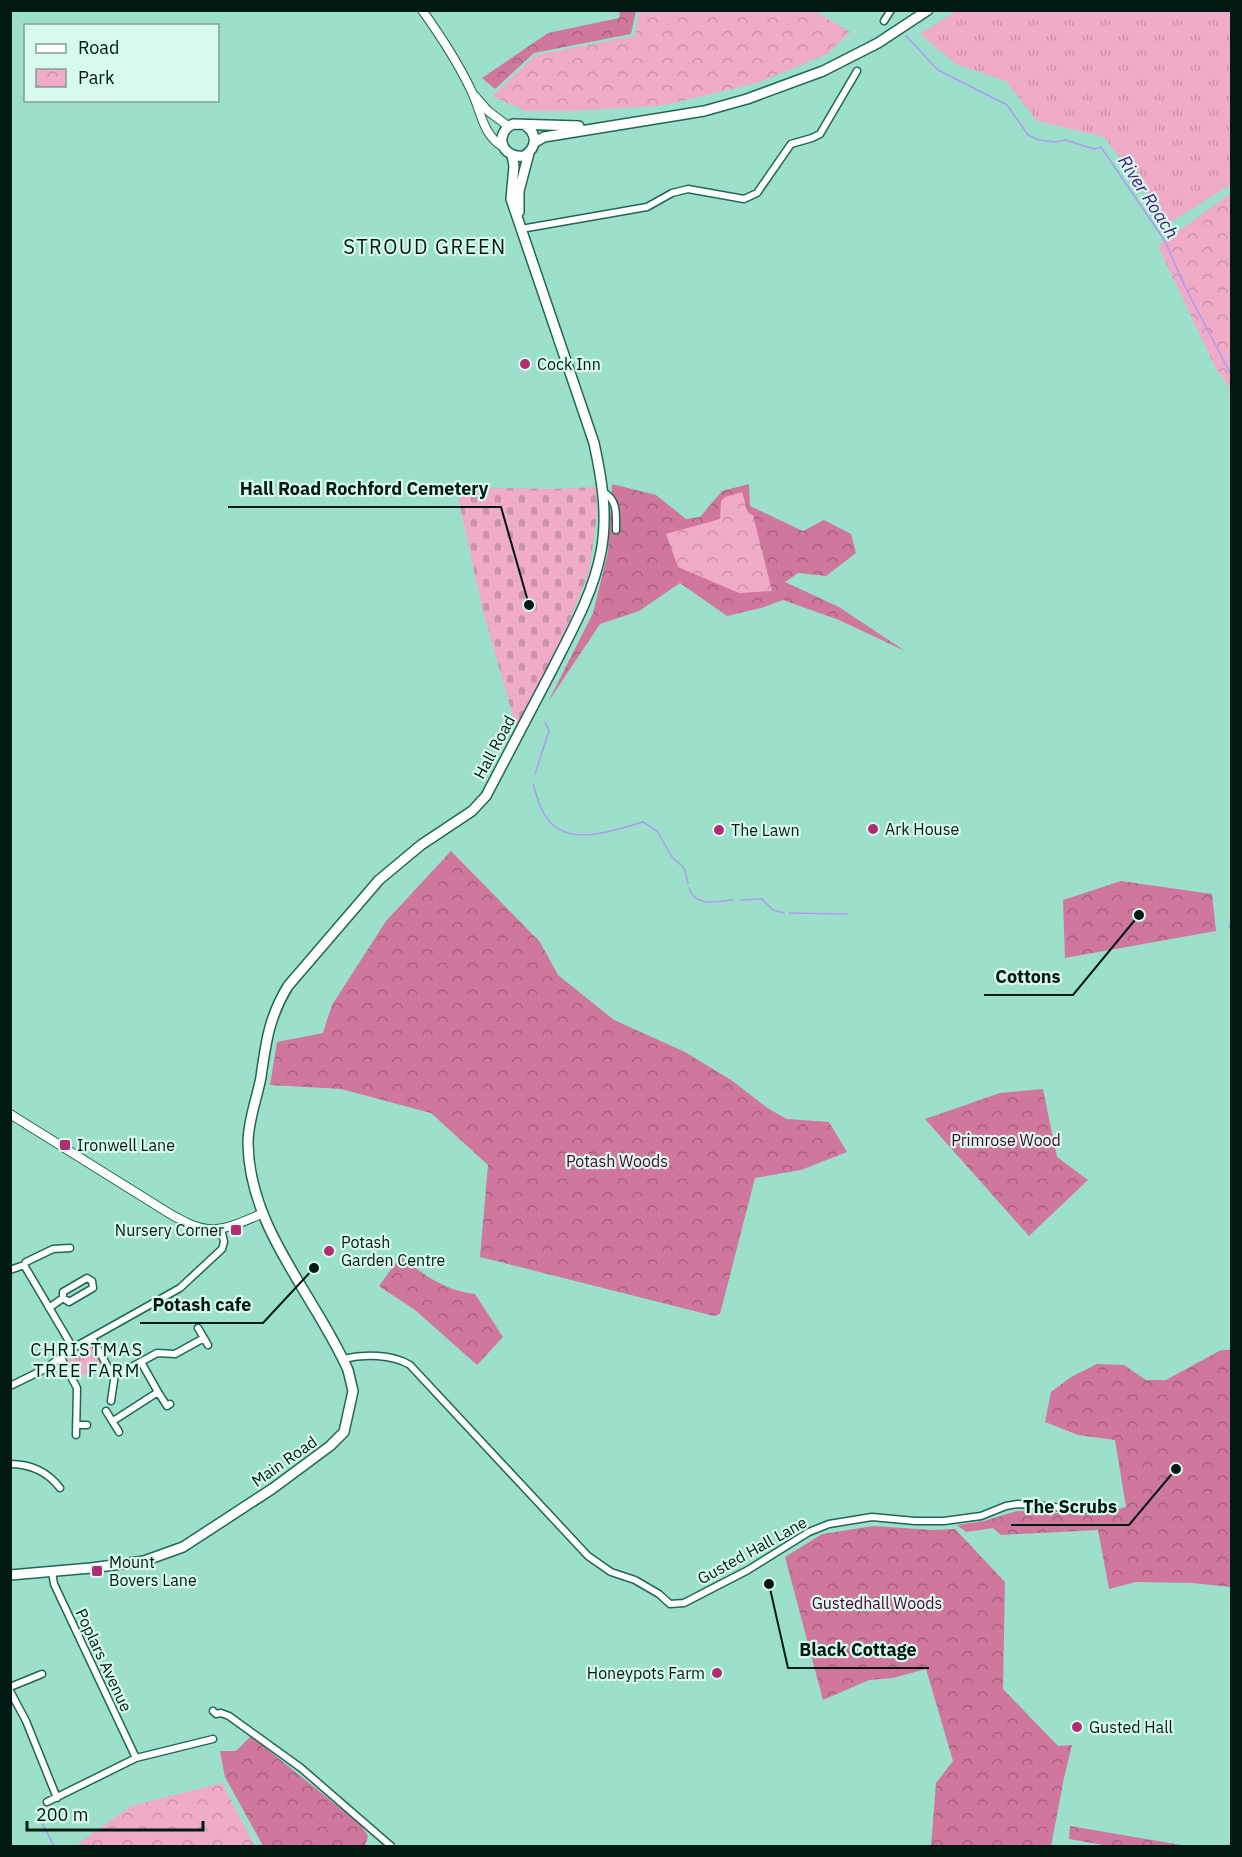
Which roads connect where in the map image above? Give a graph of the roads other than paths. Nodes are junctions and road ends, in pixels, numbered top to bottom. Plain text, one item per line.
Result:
1 (422, 10) edge
2 (891, 10) edge
3 (928, 10) edge
4 (884, 21) dead end
5 (857, 71) dead end
6 (472, 93) junction
7 (525, 125) junction
8 (618, 125) junction
9 (508, 126) junction
10 (535, 141) junction
11 (502, 146) junction
12 (529, 153) junction
13 (512, 155) junction
14 (521, 230) junction
15 (603, 492) junction
16 (616, 530) dead end
17 (10, 1114) edge
18 (261, 1214) junction
19 (221, 1229) junction
20 (70, 1248) dead end
21 (24, 1265) junction
22 (10, 1270) edge
23 (63, 1298) junction
24 (50, 1308) junction
25 (198, 1328) dead end
26 (92, 1338) junction
27 (204, 1338) junction
28 (208, 1345) dead end
29 (73, 1348) junction
30 (60, 1356) junction
31 (344, 1359) junction
32 (141, 1362) junction
33 (115, 1374) junction
34 (10, 1386) edge
35 (159, 1392) junction
36 (111, 1401) dead end
37 (170, 1404) dead end
38 (106, 1411) dead end
39 (113, 1421) junction
40 (76, 1425) junction
41 (87, 1425) dead end
42 (119, 1432) dead end
43 (76, 1435) dead end
44 (10, 1464) edge
45 (60, 1488) dead end
46 (1090, 1510) dead end
47 (52, 1572) junction
48 (10, 1575) edge
49 (42, 1674) dead end
50 (10, 1689) edge
51 (213, 1712) dead end
52 (213, 1739) dead end
53 (136, 1758) junction
54 (57, 1798) junction
55 (47, 1803) dead end
56 (391, 1846) edge

1 - 6 street
2 - 4 street
3 - 8 main road
5 - 14 street
6 - 9 street
6 - 11 street
7 - 8 main road
7 - 9 main road
7 - 10 main road
8 - 10 main road
9 - 11 main road
10 - 12 main road
11 - 13 main road
12 - 13 main road
12 - 14 main road, Hall Road
13 - 14 main road, Hall Road
14 - 15 main road, Hall Road
15 - 16 street
15 - 18 main road, Hall Road
17 - 19 street
18 - 19 street
18 - 31 main road, Main Road
19 - 26 street
20 - 21 street
21 - 22 street
21 - 24 street
23 - 23 street
23 - 24 street
24 - 29 street
25 - 27 street
26 - 29 street
26 - 33 street
27 - 28 street
27 - 32 street
29 - 30 street
30 - 34 street
30 - 40 street
31 - 46 street, Gusted Hall Lane
31 - 47 main road, Main Road
32 - 33 street
32 - 35 street
33 - 36 street
35 - 37 street
35 - 39 street
38 - 39 street
39 - 42 street
40 - 41 street
40 - 43 street
44 - 45 street
47 - 48 main road, Main Road
47 - 53 street, Poplars Avenue
49 - 50 street
50 - 54 street
51 - 56 street
52 - 53 street
53 - 54 street
54 - 55 street

